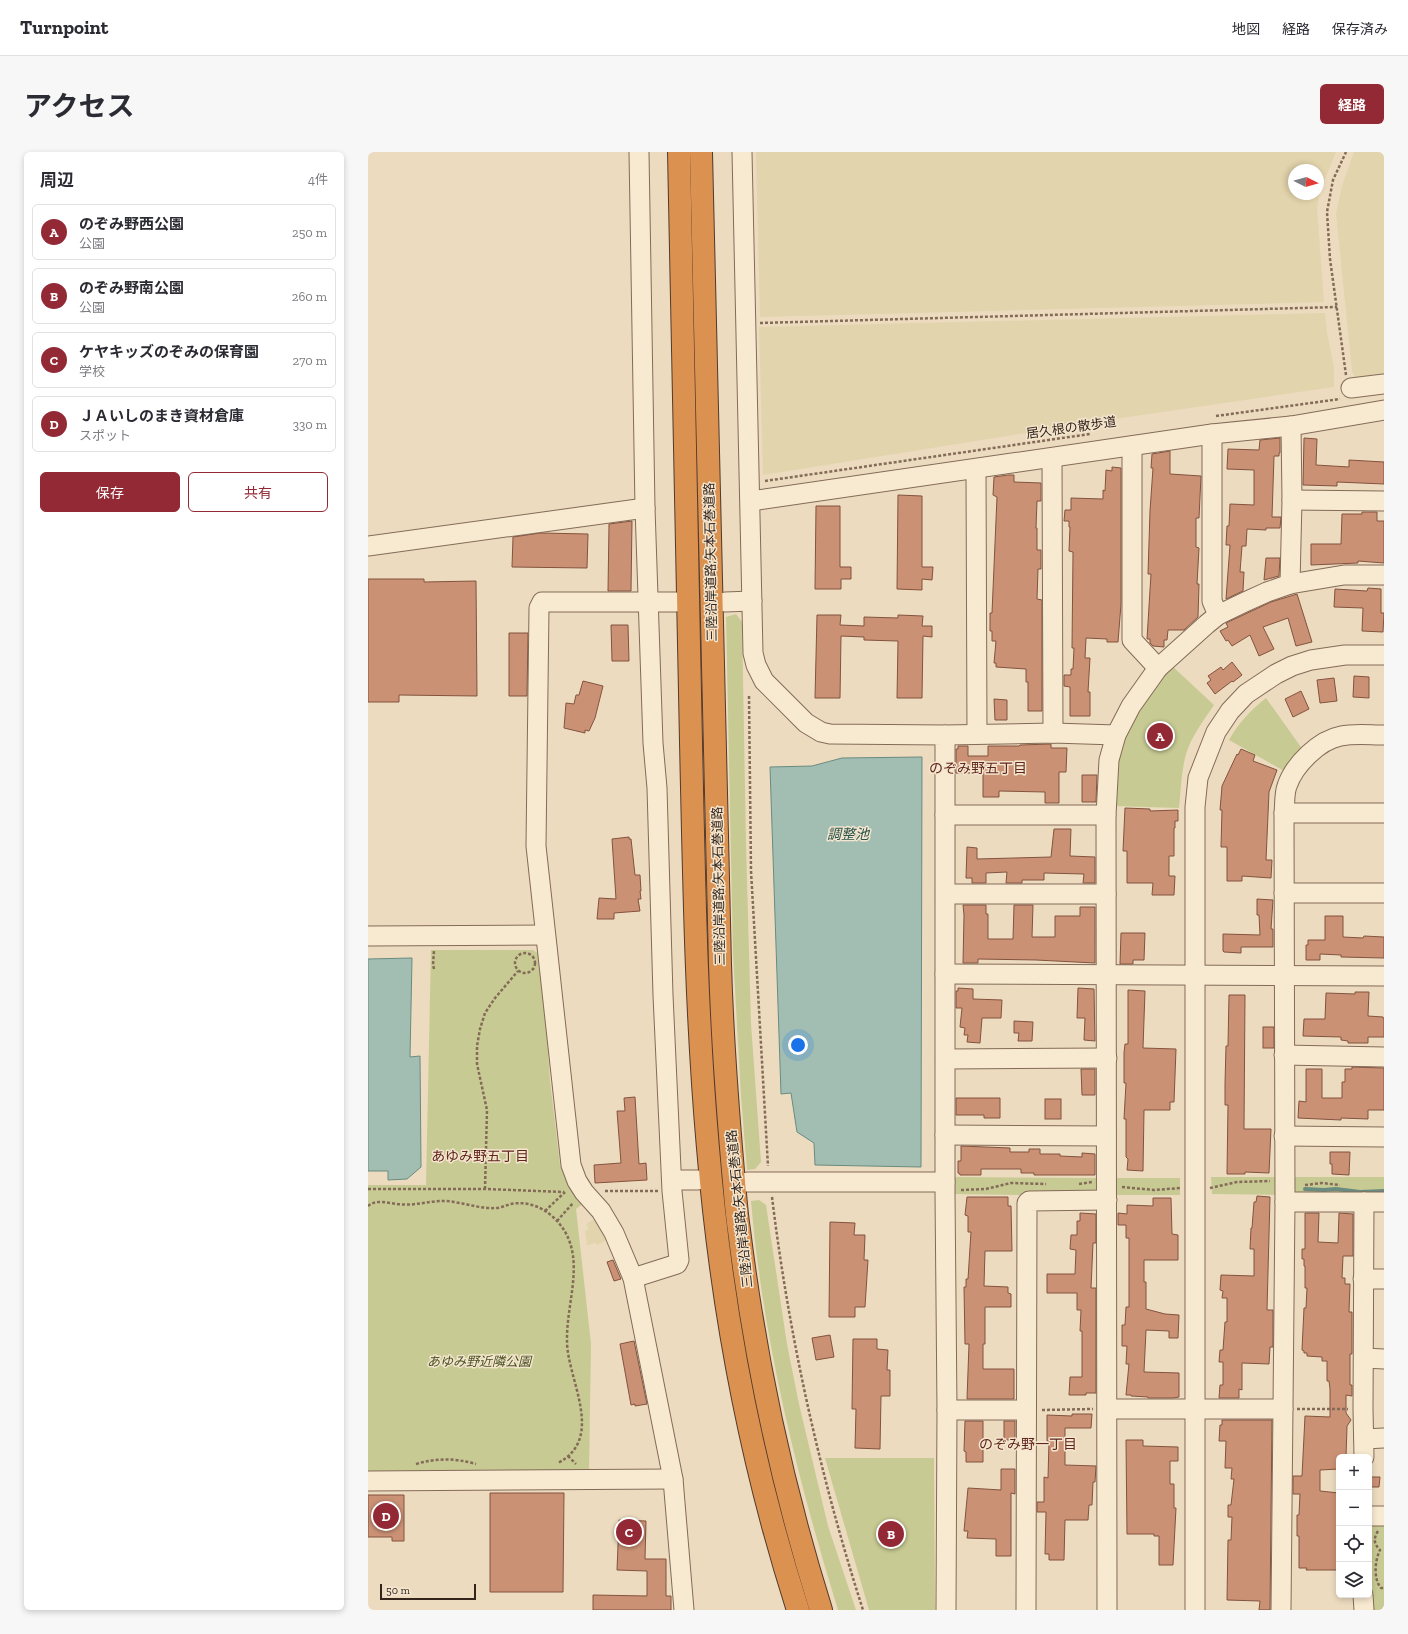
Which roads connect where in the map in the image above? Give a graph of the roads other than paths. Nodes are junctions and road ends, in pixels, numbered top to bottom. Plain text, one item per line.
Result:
1 (639, 152) edge
2 (679, 152) edge
3 (702, 152) edge
4 (742, 152) edge
5 (1384, 384) edge
6 (1347, 393) road end
7 (1384, 410) edge
8 (1211, 426) junction
9 (1291, 426) junction
10 (1132, 446) junction
11 (1052, 458) junction
12 (976, 469) junction
13 (1292, 500) junction
14 (751, 501) junction
15 (1384, 501) edge
16 (645, 508) junction
17 (368, 546) edge
18 (1384, 575) edge
19 (1290, 584) junction
20 (752, 601) junction
21 (676, 602) dead end
22 (725, 602) dead end
23 (648, 603) junction
24 (1218, 615) junction
25 (1384, 655) edge
26 (1158, 668) junction
27 (1053, 733) junction
28 (977, 734) junction
29 (945, 735) junction
30 (1116, 735) junction
31 (1384, 735) edge
32 (1284, 813) junction
33 (1384, 813) edge
34 (945, 815) junction
35 (1106, 815) junction
36 (1284, 893) junction
37 (1384, 893) edge
38 (946, 894) junction
39 (1106, 894) junction
40 (545, 935) junction
41 (368, 936) edge
42 (945, 974) junction
43 (1106, 976) junction
44 (1195, 976) junction
45 (1284, 976) junction
46 (1384, 976) edge
47 (1284, 1055) junction
48 (1384, 1057) edge
49 (1107, 1058) junction
50 (946, 1059) junction
51 (945, 1135) junction
52 (1106, 1136) junction
53 (1284, 1136) junction
54 (1384, 1137) edge
55 (698, 1180) dead end
56 (747, 1182) dead end
57 (945, 1182) junction
58 (672, 1186) junction
59 (1107, 1200) junction
60 (1285, 1202) junction
61 (1364, 1202) junction
62 (1384, 1202) edge
63 (633, 1278) junction
64 (1364, 1279) junction
65 (1384, 1279) edge
66 (1364, 1358) junction
67 (1384, 1358) edge
68 (1108, 1409) junction
69 (1195, 1409) junction
70 (1283, 1409) junction
71 (948, 1410) junction
72 (1026, 1410) junction
73 (1384, 1438) edge
74 (1364, 1448) edge
75 (673, 1479) junction
76 (368, 1481) edge
77 (1364, 1598) edge
78 (684, 1610) edge
79 (798, 1610) edge
80 (821, 1610) edge
81 (946, 1610) edge
82 (1026, 1610) edge
83 (1107, 1610) edge
84 (1195, 1610) edge
85 (1281, 1610) edge
86 (1364, 1610) edge

1 - 16 street
2 - 79 highway, 三陸沿岸道路;矢本石巻道路
3 - 80 highway, 三陸沿岸道路;矢本石巻道路
4 - 14 street
5 - 6 street
7 - 9 street
8 - 9 street
8 - 10 street
8 - 24 street
9 - 13 street
10 - 11 street
10 - 26 street
11 - 12 street
11 - 27 street
12 - 14 street
12 - 28 street
13 - 15 street
13 - 19 street
14 - 20 street
16 - 17 street
16 - 23 street
18 - 19 street
19 - 24 street
20 - 22 street
20 - 29 street
21 - 23 street
23 - 40 street
23 - 58 street
24 - 26 street
25 - 44 street
26 - 30 street
27 - 28 street
27 - 30 street
28 - 29 street
29 - 34 street
30 - 35 street
31 - 32 street
32 - 33 street
32 - 36 street
34 - 35 street
34 - 38 street
35 - 39 street
36 - 37 street
36 - 45 street
38 - 39 street
38 - 42 street
39 - 43 street
40 - 41 street
40 - 63 street
42 - 43 street
42 - 50 street
43 - 44 street
43 - 49 street
44 - 45 street
44 - 69 street
45 - 46 street
45 - 47 street
47 - 48 street
47 - 53 street
49 - 50 street
49 - 52 street
50 - 51 street
51 - 52 street
51 - 57 street
52 - 59 street
53 - 54 street
53 - 60 street
55 - 58 street
56 - 57 street
57 - 71 street
58 - 63 street
59 - 68 street
59 - 72 street
60 - 61 street
60 - 70 street
61 - 62 street
61 - 64 street
63 - 75 street
64 - 65 street
64 - 66 street
66 - 67 street
66 - 74 street
68 - 69 street
68 - 83 street
69 - 70 street
69 - 84 street
70 - 85 street
71 - 72 street
71 - 81 street
72 - 82 street
73 - 74 street
75 - 76 street
75 - 78 street
77 - 86 street

